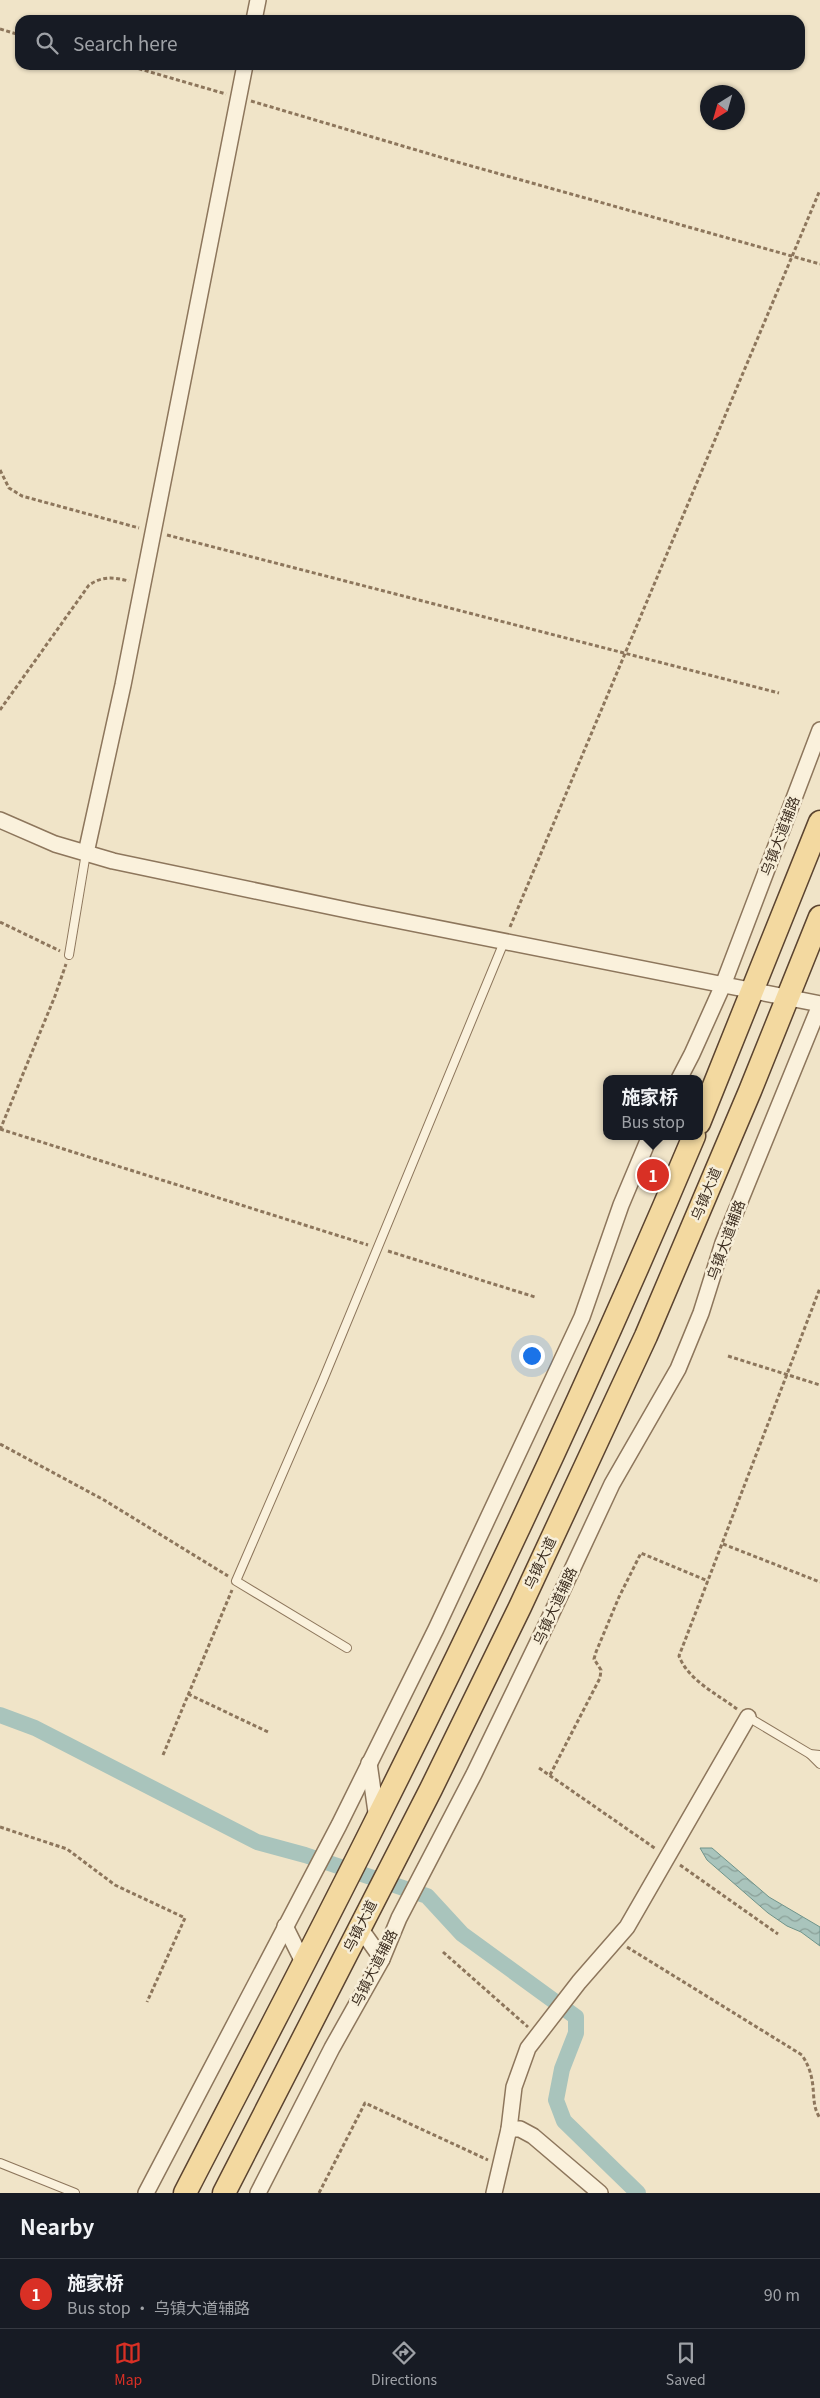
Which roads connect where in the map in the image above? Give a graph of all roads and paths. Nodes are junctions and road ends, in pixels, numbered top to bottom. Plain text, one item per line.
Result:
1 (258, 0) edge
2 (255, 15) edge
3 (0, 29) edge
4 (15, 34) edge
5 (144, 70) edge
6 (244, 70) edge
7 (238, 97) junction
8 (820, 190) edge
9 (791, 256) junction
10 (820, 264) edge
11 (0, 470) edge
12 (152, 532) junction
13 (142, 584) junction
14 (626, 654) junction
15 (779, 692) dead end
16 (0, 710) edge
17 (820, 730) edge
18 (0, 820) edge
19 (820, 822) edge
20 (86, 853) junction
21 (820, 916) edge
22 (0, 922) edge
23 (504, 942) junction
24 (69, 955) junction
25 (723, 985) junction
26 (753, 991) junction
27 (788, 997) junction
28 (820, 1004) edge
29 (681, 1075) edge
30 (703, 1113) edge
31 (0, 1129) edge
32 (648, 1140) edge
33 (692, 1140) edge
34 (377, 1248) junction
35 (820, 1288) edge
36 (536, 1297) dead end
37 (728, 1356) dead end
38 (788, 1375) junction
39 (820, 1386) edge
40 (0, 1444) edge
41 (723, 1544) junction
42 (236, 1581) junction
43 (708, 1581) junction
44 (820, 1582) edge
45 (347, 1648) dead end
46 (188, 1694) junction
47 (748, 1717) junction
48 (268, 1732) dead end
49 (810, 1754) junction
50 (163, 1755) dead end
51 (820, 1755) edge
52 (369, 1764) junction
53 (820, 1764) edge
54 (550, 1775) dead end
55 (375, 1824) junction
56 (0, 1827) edge
57 (285, 1926) junction
58 (360, 1928) junction
59 (616, 1940) junction
60 (443, 1952) dead end
61 (382, 1958) junction
62 (303, 1962) junction
63 (147, 2002) dead end
64 (538, 2036) junction
65 (820, 2118) edge
66 (509, 2129) junction
67 (0, 2162) edge
68 (500, 2166) junction
69 (75, 2193) edge
70 (146, 2193) edge
71 (185, 2193) edge
72 (224, 2193) edge
73 (258, 2193) edge
74 (319, 2193) edge
75 (494, 2193) edge
76 (600, 2193) edge

1 - 2 street
3 - 4 path
5 - 7 path
6 - 7 street
7 - 9 path
7 - 12 street
8 - 9 path
9 - 10 path
9 - 14 path
11 - 12 path
12 - 13 street
12 - 14 path
13 - 16 path
13 - 20 street
14 - 15 path
14 - 23 path
17 - 25 street, 乌镇大道辅路
18 - 20 street
19 - 26 main road
20 - 23 street
20 - 24 lane
21 - 27 main road, 乌镇大道
22 - 24 path
23 - 25 street
23 - 34 lane
24 - 31 path
25 - 26 street
25 - 29 street, 乌镇大道辅路
26 - 27 street
26 - 30 main road
27 - 28 street
27 - 58 main road, 乌镇大道
28 - 61 street, 乌镇大道辅路
31 - 34 path
32 - 52 street
33 - 55 main road
34 - 36 path
34 - 42 lane
35 - 38 path
37 - 38 path
38 - 39 path
38 - 41 path
40 - 42 path
41 - 43 path
41 - 44 path
42 - 45 lane
42 - 46 path
43 - 47 path
43 - 54 path
46 - 48 path
46 - 50 path
47 - 49 lane
47 - 59 street
49 - 51 lane
49 - 53 lane
52 - 55 street
52 - 57 street
55 - 62 main road
56 - 63 path
57 - 62 street
57 - 70 street
58 - 61 street
58 - 72 main road, 乌镇大道
59 - 64 street
59 - 65 path
60 - 64 path
61 - 73 street, 乌镇大道辅路
62 - 71 main road
64 - 66 street
66 - 68 street
66 - 76 street
67 - 69 lane
68 - 74 path
68 - 75 street

